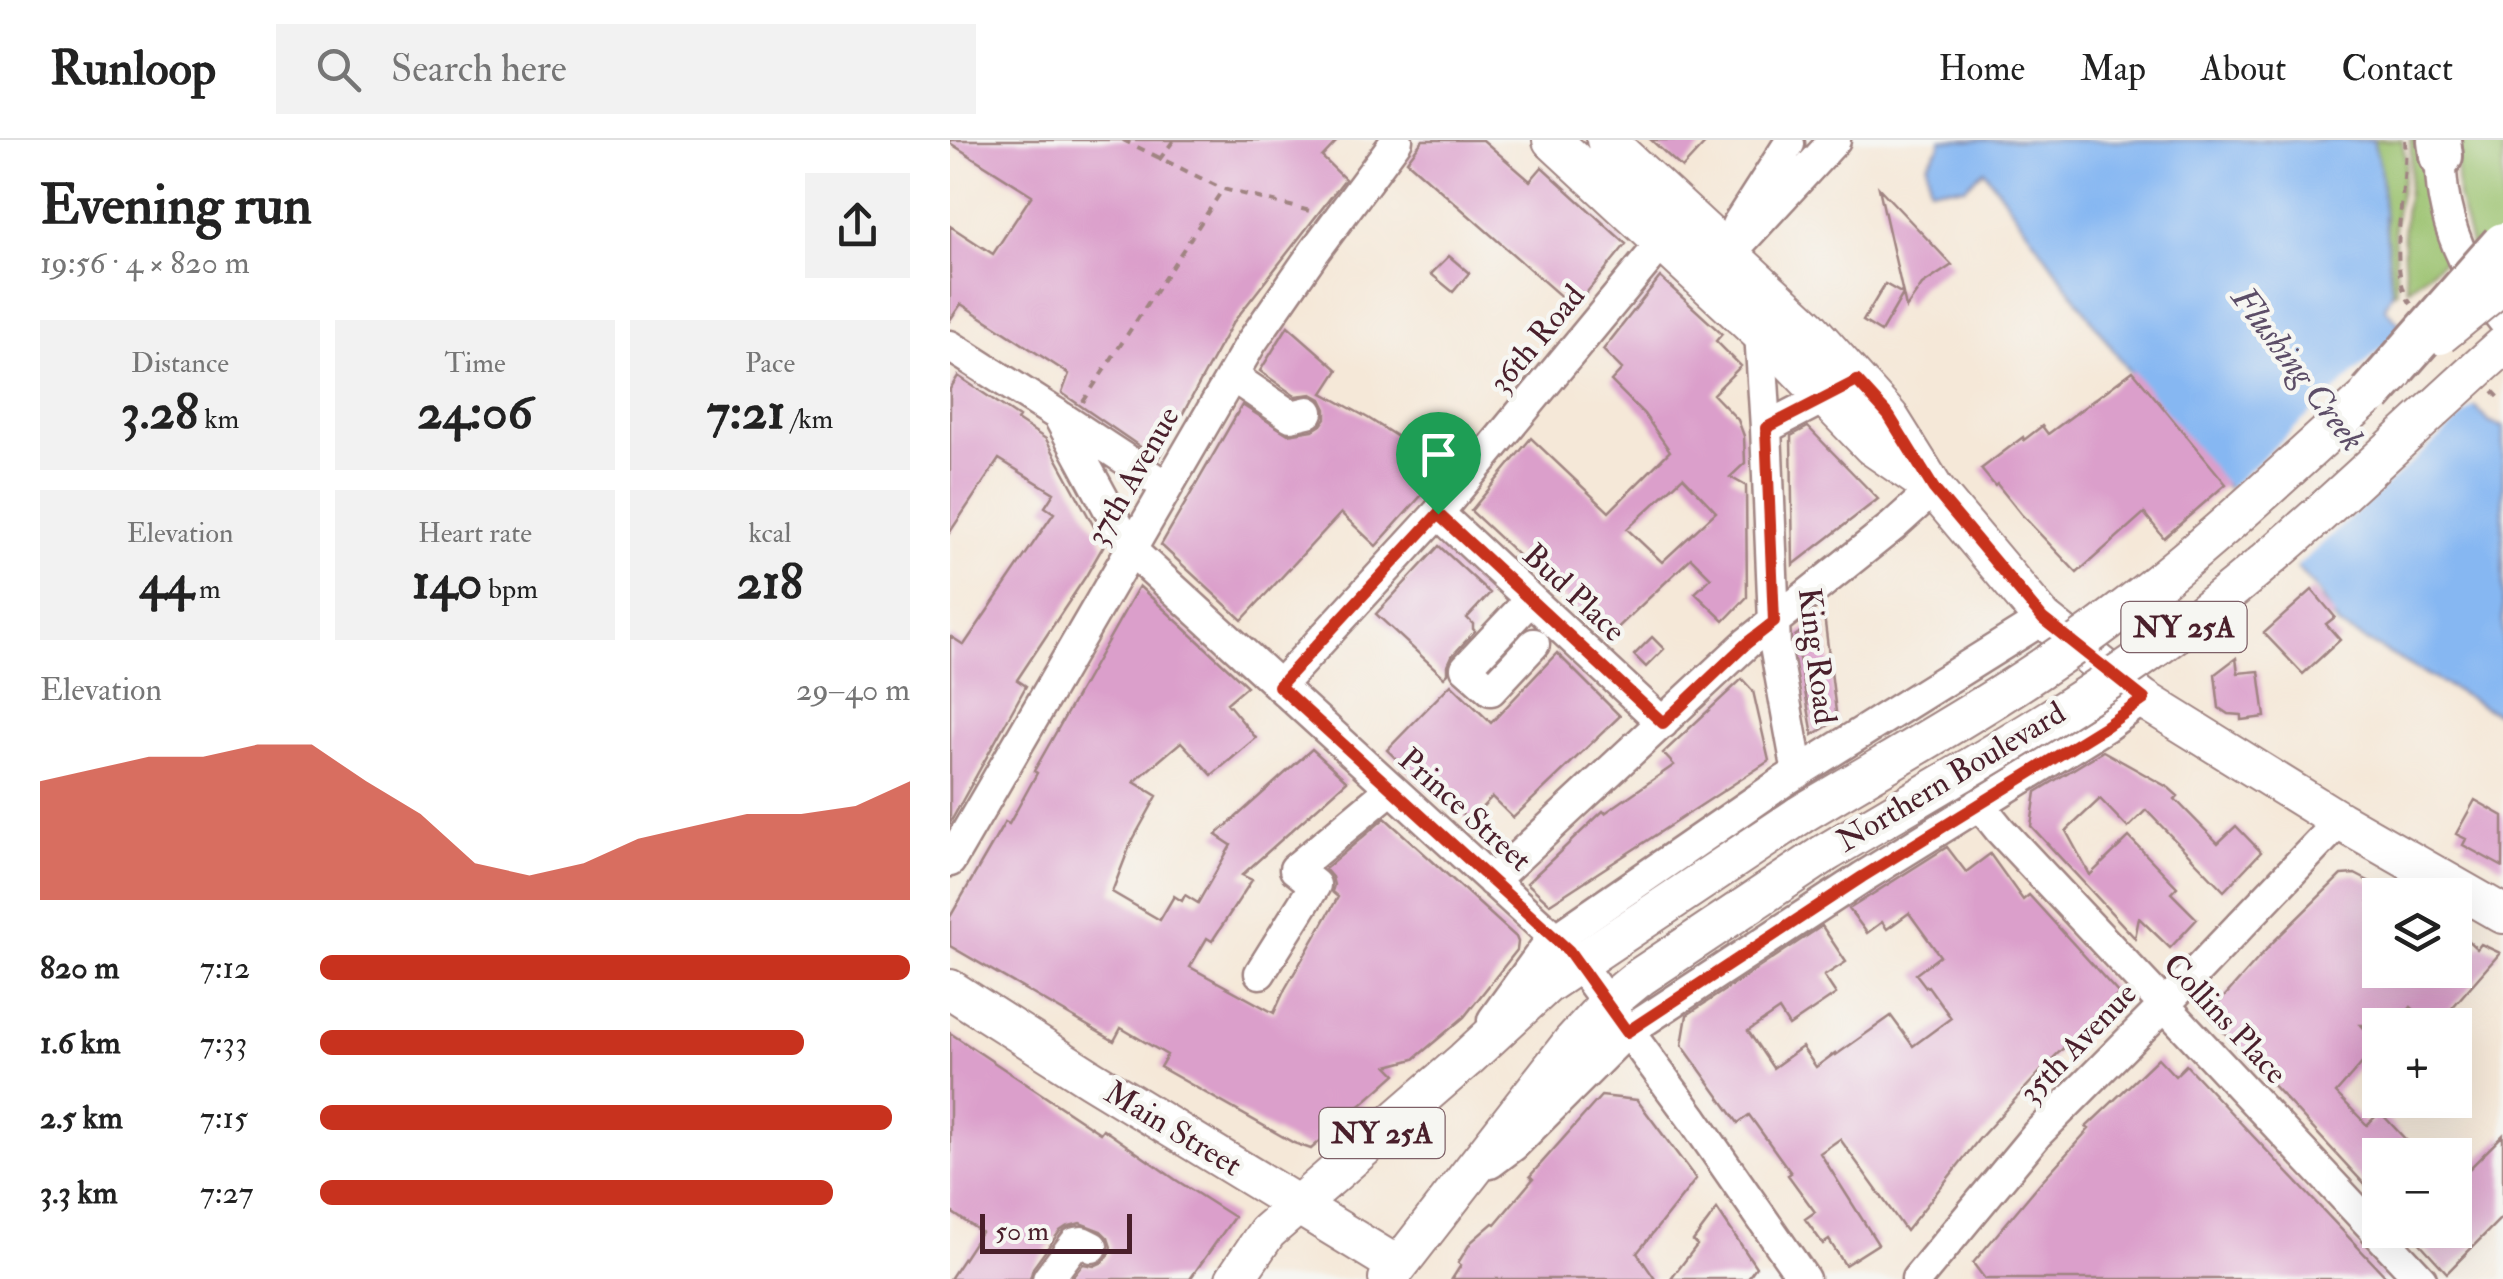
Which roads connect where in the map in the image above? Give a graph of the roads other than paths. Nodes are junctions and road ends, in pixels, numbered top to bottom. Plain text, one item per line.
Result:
1 (1397, 140) edge
2 (1606, 140) edge
3 (1835, 140) edge
4 (1562, 143) edge
5 (1789, 144) dead end
6 (2441, 145) edge
7 (1677, 231) junction
8 (2503, 244) edge
9 (1712, 263) junction
10 (2503, 284) edge
11 (2503, 320) edge
12 (1760, 332) junction
13 (2503, 346) edge
14 (951, 349) edge
15 (1232, 376) junction
16 (1841, 389) junction
17 (2371, 394) junction
18 (1069, 410) junction
19 (1308, 412) dead end
20 (1766, 428) junction
21 (1167, 487) junction
22 (1934, 489) junction
23 (1438, 514) junction
24 (1131, 550) junction
25 (1530, 600) junction
26 (2043, 619) junction
27 (1774, 622) junction
28 (1534, 644) dead end
29 (1279, 686) junction
30 (2144, 699) junction
31 (1663, 723) junction
32 (1798, 773) junction
33 (1391, 789) junction
34 (1979, 804) junction
35 (2340, 821) junction
36 (950, 861) edge
37 (1492, 881) junction
38 (2503, 914) edge
39 (1567, 950) junction
40 (1260, 972) dead end
41 (950, 989) edge
42 (2164, 1005) junction
43 (1617, 1018) junction
44 (1300, 1206) junction
45 (1092, 1246) dead end
46 (1393, 1273) edge
47 (1048, 1279) edge
48 (1235, 1279) edge
49 (1804, 1279) edge
50 (1917, 1279) edge
51 (2421, 1279) edge

1 - 15 street, 37th Avenue
2 - 7 main road
3 - 9 street
4 - 7 main road
5 - 9 street
6 - 11 street
7 - 9 main road
7 - 23 street, 36th Road
8 - 17 highway, bridge
9 - 12 main road
9 - 16 main road
10 - 17 main road, Northern Boulevard / NY 25A, bridge
12 - 16 main road
12 - 20 street, King Road
13 - 43 main road, Northern Boulevard / NY 25A, bridge
14 - 18 street, Prince Street
15 - 19 street
15 - 21 street, 37th Avenue
16 - 20 street
16 - 22 main road
17 - 39 main road, Northern Boulevard / NY 25A, bridge
18 - 21 street, Prince Street
18 - 24 street, Prince Street
20 - 27 street, King Road
21 - 24 street, 37th Avenue
22 - 26 main road
22 - 27 street
23 - 25 street, Bud Place
23 - 29 street, 36th Road
24 - 29 street, Prince Street
24 - 36 street, 37th Avenue
25 - 28 street
25 - 31 street, Bud Place
26 - 30 main road
26 - 32 street, Northern Boulevard
27 - 31 street
27 - 32 street, King Road
29 - 33 street, Prince Street
30 - 34 street, Northern Boulevard
30 - 35 main road
31 - 37 street
32 - 39 street, Northern Boulevard
33 - 37 street, Prince Street
33 - 40 street
34 - 42 street, Collins Place
34 - 43 street, Northern Boulevard
35 - 38 main road
35 - 42 street, 35th Avenue
37 - 39 street, Prince Street
39 - 43 street, Prince Street
39 - 44 main road, Northern Boulevard / NY 25A
41 - 44 main road, Main Street
42 - 50 street, 35th Avenue
42 - 51 street, Collins Place
43 - 46 main road, Northern Boulevard / NY 25A
43 - 49 street, Prince Street
44 - 46 main road, Main Street
44 - 48 main road, Northern Boulevard / NY 25A
45 - 47 street

